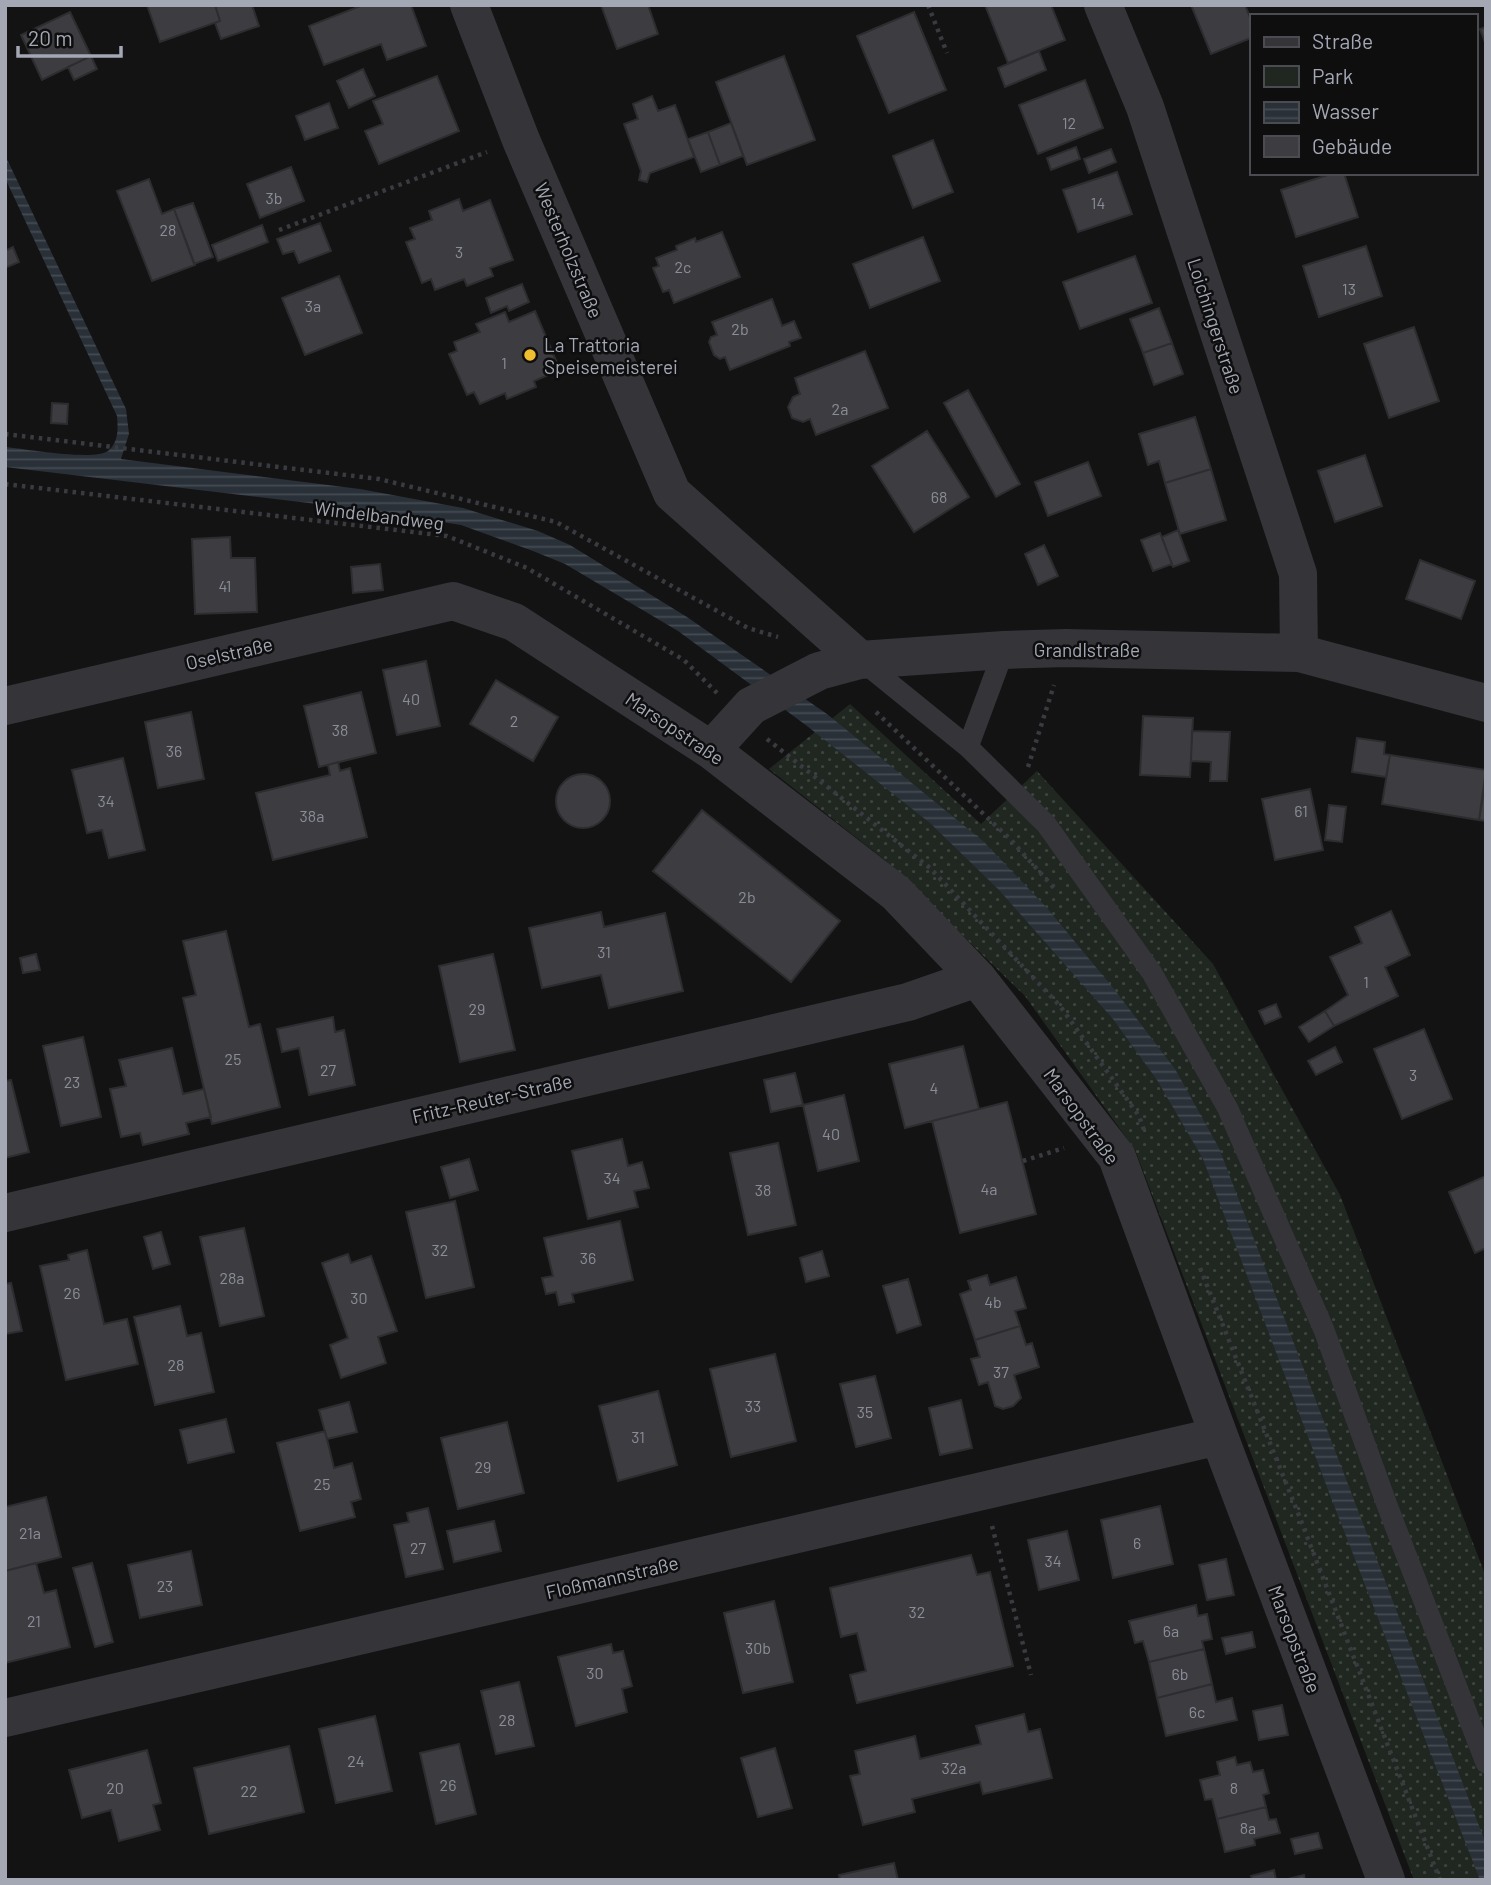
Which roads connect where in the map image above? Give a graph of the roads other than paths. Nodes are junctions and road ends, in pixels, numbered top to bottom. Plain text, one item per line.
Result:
1 (469, 5) edge
2 (1103, 5) edge
3 (453, 601) joint
4 (1004, 650) junction
5 (1298, 653) junction
6 (860, 660) junction
7 (1486, 703) edge
8 (5, 706) edge
9 (968, 747) junction
10 (711, 750) junction
11 (977, 978) junction
12 (5, 1213) edge
13 (1219, 1436) junction
14 (5, 1718) edge
15 (1486, 1763) edge
16 (1386, 1880) edge

1 - 6 street, Westerholzstraße
2 - 5 street, Loichingerstraße
3 - 8 street, Oselstraße
3 - 10 street, Marsopstraße
4 - 5 street, Grandlstraße
4 - 6 street, Grandlstraße
4 - 9 lane
5 - 7 street, Grandlstraße
6 - 9 lane
6 - 10 street, Grandlstraße
9 - 15 lane
10 - 11 street, Marsopstraße
11 - 12 street, Fritz-Reuter-Straße
11 - 13 street, Marsopstraße
13 - 14 street, Floßmannstraße
13 - 16 street, Marsopstraße

